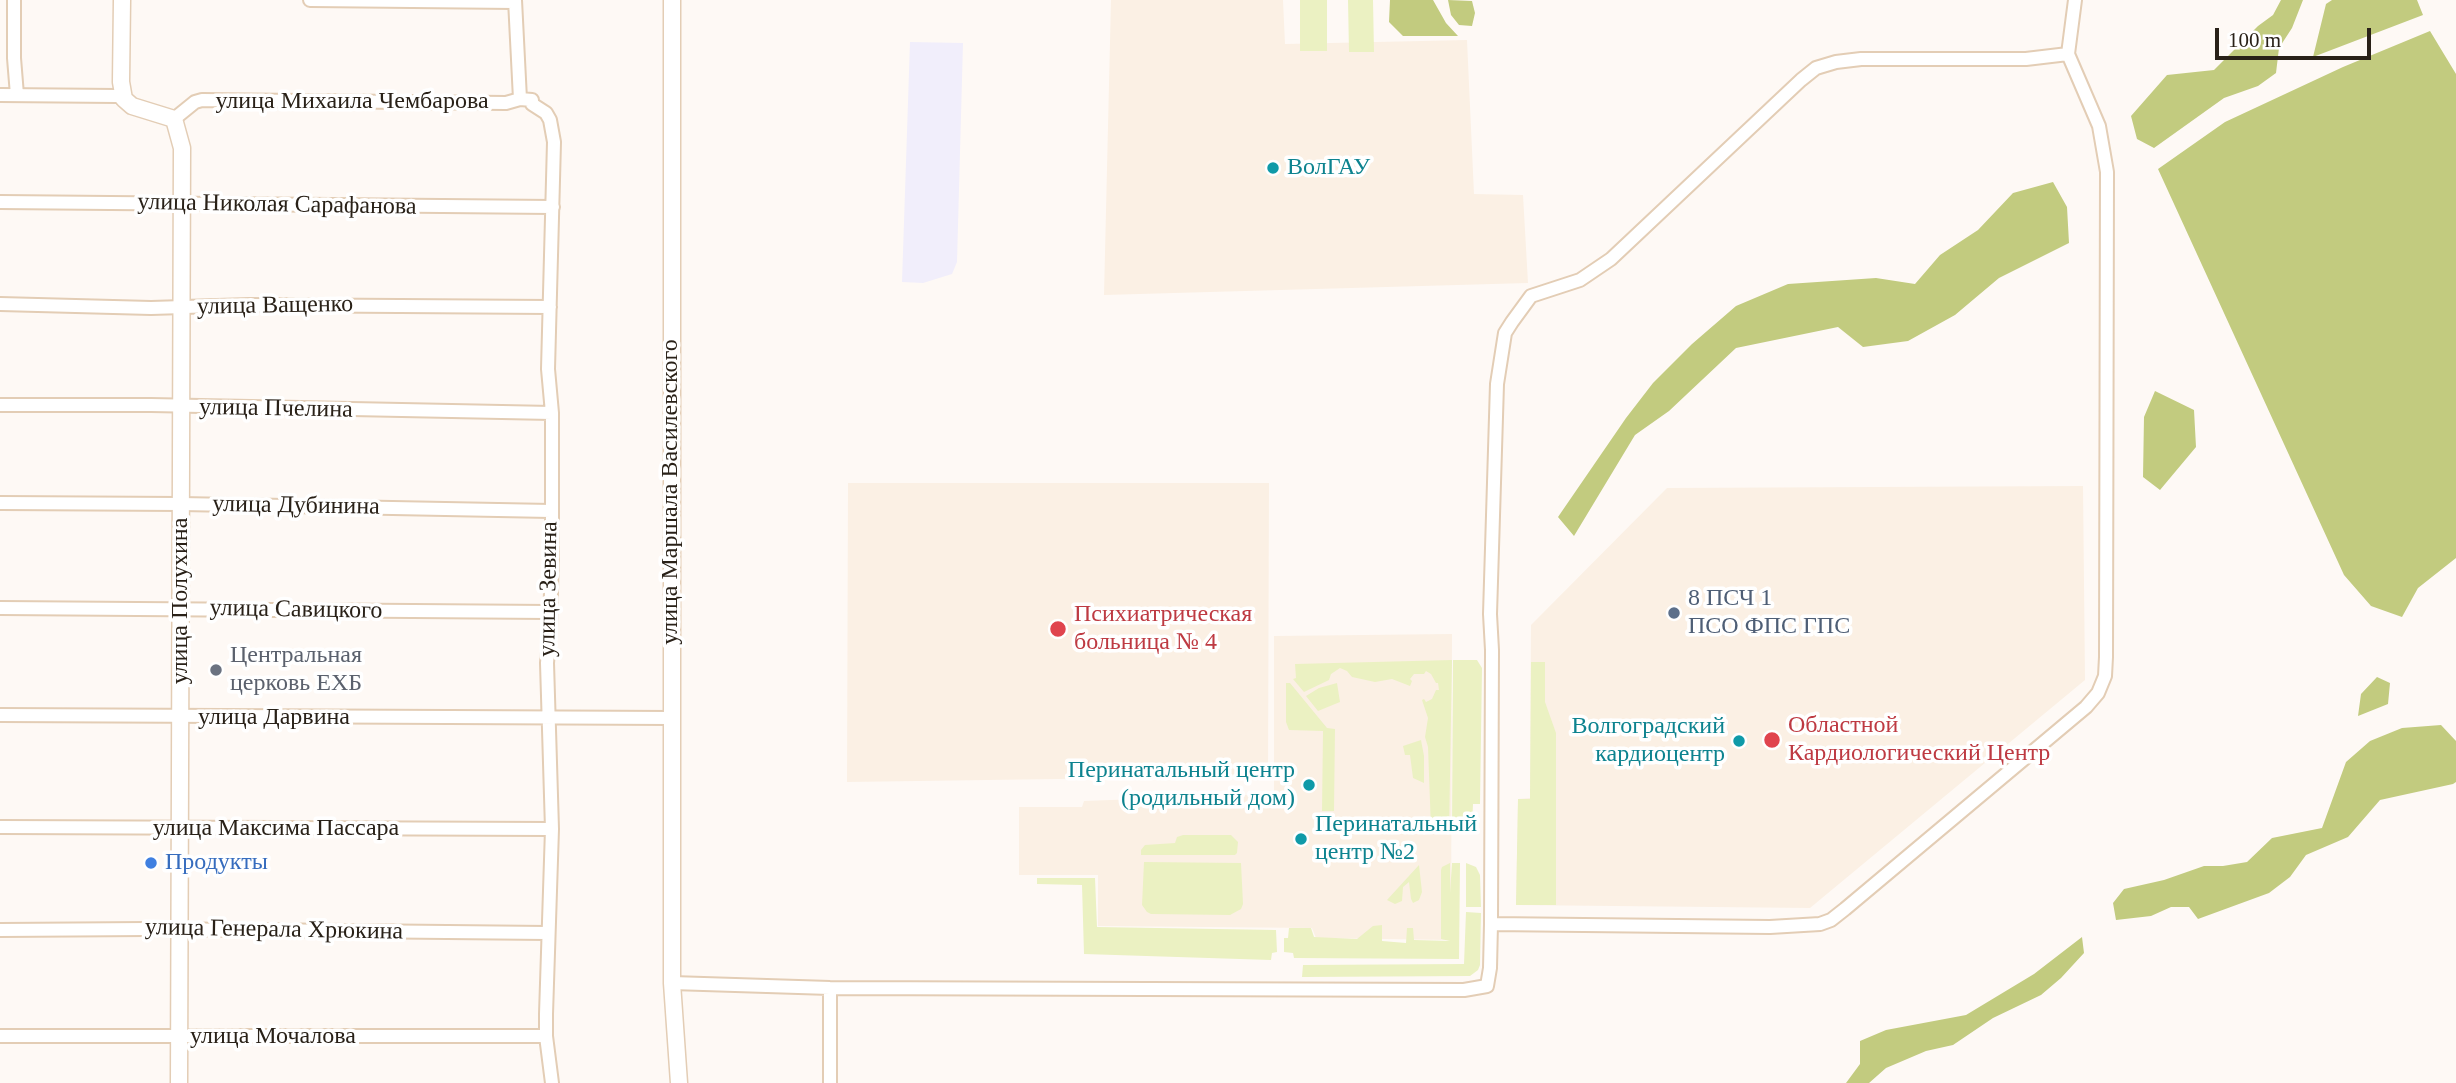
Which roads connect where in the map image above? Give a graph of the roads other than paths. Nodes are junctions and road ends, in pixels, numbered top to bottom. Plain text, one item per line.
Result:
1 (15, 0) edge
2 (122, 0) edge
3 (310, 0) edge
4 (672, 0) edge
5 (2075, 0) edge
6 (515, 1) edge
7 (2068, 54) junction
8 (0, 95) edge
9 (18, 95) junction
10 (124, 99) junction
11 (520, 99) junction
12 (532, 104) joint
13 (174, 120) junction
14 (0, 202) edge
15 (182, 203) junction
16 (554, 207) junction
17 (0, 304) edge
18 (182, 307) junction
19 (550, 307) junction
20 (0, 405) edge
21 (182, 407) junction
22 (552, 413) junction
23 (0, 503) edge
24 (181, 504) junction
25 (551, 511) junction
26 (0, 608) edge
27 (181, 609) junction
28 (550, 612) junction
29 (0, 715) edge
30 (180, 718) junction
31 (672, 718) junction
32 (549, 719) junction
33 (0, 827) edge
34 (179, 829) junction
35 (552, 829) junction
36 (1491, 924) junction
37 (179, 929) junction
38 (0, 930) edge
39 (547, 933) junction
40 (672, 983) junction
41 (830, 988) junction
42 (0, 1036) edge
43 (546, 1036) junction
44 (179, 1037) junction
45 (179, 1083) edge
46 (552, 1083) edge
47 (679, 1083) edge
48 (830, 1083) edge

1 - 9 street
2 - 10 main road
3 - 6 street
4 - 31 main road, улица Маршала Василевского
5 - 7 street
6 - 11 street
7 - 36 street
7 - 36 street
8 - 9 street
9 - 10 street
10 - 13 main road
11 - 12 street, улица Михаила Чембарова
11 - 13 street, улица Михаила Чембарова
12 - 16 street, улица Зевина
13 - 15 main road, улица Полухина
14 - 15 street, улица Николая Сарафанова
15 - 16 street, улица Николая Сарафанова
15 - 18 main road, улица Полухина
16 - 19 street, улица Зевина
17 - 18 street, улица Ващенко
18 - 19 street, улица Ващенко
18 - 21 main road, улица Полухина
19 - 22 street, улица Зевина
20 - 21 street, улица Пчелина
21 - 22 street, улица Пчелина
21 - 24 main road, улица Полухина
22 - 25 street, улица Зевина
23 - 24 street, улица Дубинина
24 - 25 street, улица Дубинина
24 - 27 main road, улица Полухина
25 - 28 street, улица Зевина
26 - 27 street, улица Савицкого
27 - 28 street, улица Савицкого
27 - 30 main road, улица Полухина
28 - 32 street, улица Зевина
29 - 30 street, улица Дарвина
30 - 32 street, улица Дарвина
30 - 34 main road, улица Полухина
31 - 32 street, улица Дарвина
31 - 40 main road, улица Маршала Василевского
32 - 35 street, улица Зевина
33 - 34 street, улица Максима Пассара
34 - 35 street, улица Максима Пассара
34 - 37 main road, улица Полухина
35 - 39 street, улица Зевина
36 - 41 street
37 - 38 street, улица Генерала Хрюкина
37 - 39 street, улица Генерала Хрюкина
37 - 44 main road, улица Полухина
39 - 43 street, улица Зевина
40 - 41 street
40 - 47 main road, улица Маршала Василевского
41 - 48 street
42 - 44 street, улица Мочалова
43 - 44 street, улица Мочалова
43 - 46 street, улица Зевина
44 - 45 main road, улица Полухина

